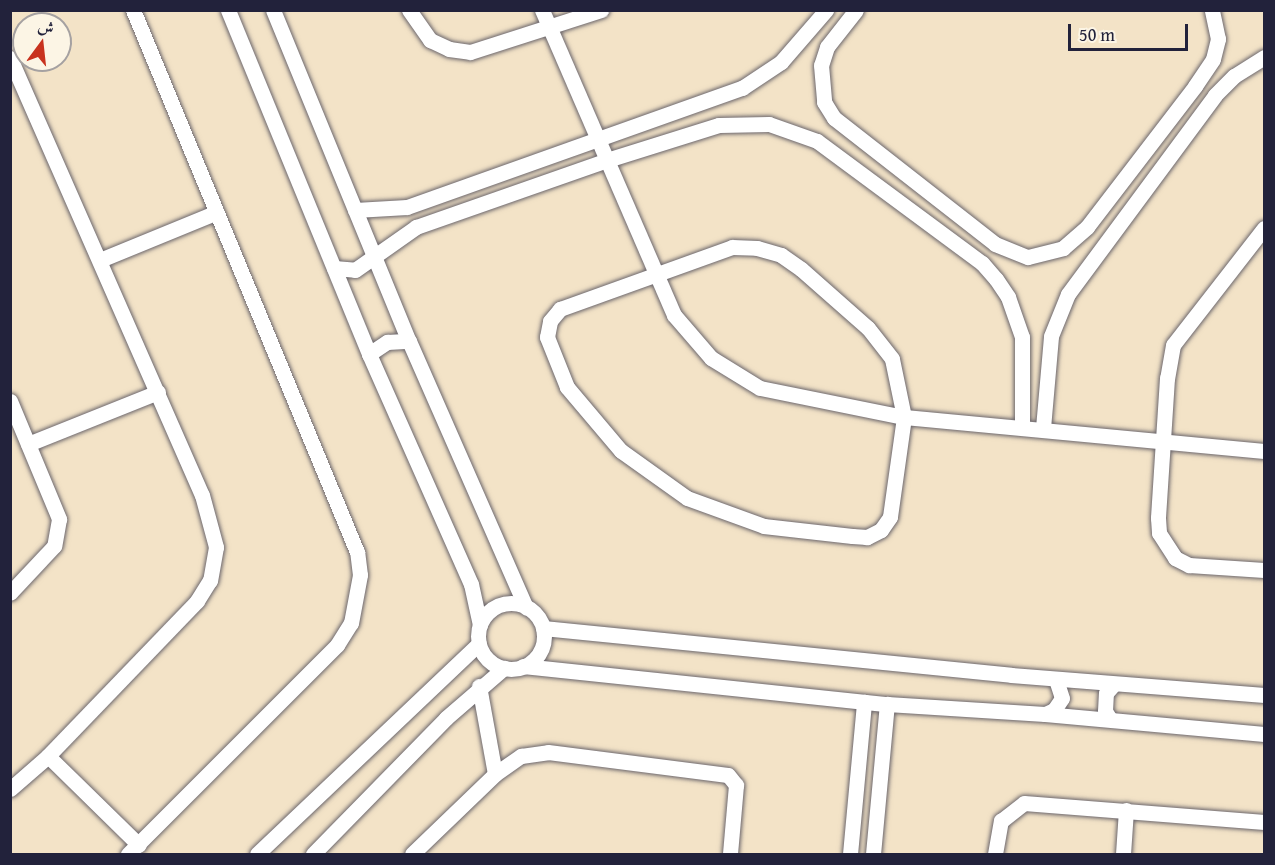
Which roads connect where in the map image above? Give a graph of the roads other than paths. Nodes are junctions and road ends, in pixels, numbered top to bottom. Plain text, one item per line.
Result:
1 (132, 10) edge
2 (228, 10) edge
3 (273, 10) edge
4 (409, 10) edge
5 (542, 10) edge
6 (601, 10) edge
7 (826, 10) edge
8 (856, 10) edge
9 (1212, 10) edge
10 (549, 28) junction
11 (1264, 57) edge
12 (10, 58) edge
13 (1213, 59) junction
14 (1234, 76) junction
15 (834, 118) junction
16 (598, 139) junction
17 (818, 141) junction
18 (607, 160) junction
19 (355, 210) junction
20 (218, 212) junction
21 (1087, 226) junction
22 (1264, 228) edge
23 (995, 244) junction
24 (1107, 245) junction
25 (375, 259) junction
26 (100, 260) junction
27 (982, 263) junction
28 (334, 268) junction
29 (656, 272) junction
30 (409, 341) junction
31 (369, 354) junction
32 (158, 392) junction
33 (10, 401) edge
34 (903, 417) junction
35 (1022, 426) junction
36 (1043, 428) junction
37 (1162, 439) junction
38 (28, 444) junction
39 (1264, 451) edge
40 (1264, 570) edge
41 (10, 592) edge
42 (526, 607) junction
43 (480, 625) junction
44 (543, 628) junction
45 (479, 643) junction
46 (523, 666) junction
47 (504, 668) junction
48 (1056, 679) junction
49 (1114, 684) junction
50 (479, 686) junction
51 (1264, 695) edge
52 (864, 702) junction
53 (887, 704) junction
54 (1046, 714) junction
55 (1110, 719) junction
56 (1264, 734) edge
57 (48, 756) junction
58 (495, 774) junction
59 (10, 789) edge
60 (1126, 810) junction
61 (1264, 822) edge
62 (134, 850) edge
63 (257, 855) edge
64 (313, 855) edge
65 (412, 855) edge
66 (730, 855) edge
67 (850, 855) edge
68 (873, 855) edge
69 (995, 855) edge
70 (1123, 855) edge

1 - 20 street
2 - 28 street
3 - 19 street
4 - 10 street
5 - 10 street
6 - 10 street
7 - 16 street
8 - 15 street
9 - 13 street
10 - 16 street
11 - 14 street
12 - 26 street
13 - 14 street
13 - 21 street
14 - 24 street
15 - 17 street
15 - 23 street
16 - 18 street
16 - 19 street
17 - 18 street
17 - 27 street
18 - 25 street
18 - 29 street
19 - 25 street
20 - 26 street
20 - 62 street
21 - 23 street
21 - 24 street
22 - 37 street
23 - 27 street
24 - 36 street
25 - 28 street
25 - 30 street
26 - 32 street
27 - 35 street
28 - 31 street
29 - 34 street
29 - 34 street
29 - 34 street
30 - 31 street
30 - 42 street
31 - 43 street
32 - 38 street
32 - 57 street
33 - 38 street
34 - 35 street
35 - 36 street
36 - 37 street
37 - 39 street
37 - 40 street
38 - 41 street
42 - 43 street
42 - 44 street
43 - 45 street
44 - 46 street
44 - 48 street
45 - 47 street
45 - 63 street
46 - 47 street
46 - 52 street
47 - 50 street
48 - 49 street
48 - 54 street
49 - 51 street
49 - 55 street
50 - 58 street
50 - 64 street
52 - 53 street
52 - 67 street
53 - 54 street
53 - 68 street
54 - 55 street
55 - 56 street
57 - 59 street
57 - 62 street
58 - 65 street
58 - 66 street
60 - 61 street
60 - 69 street
60 - 70 street

